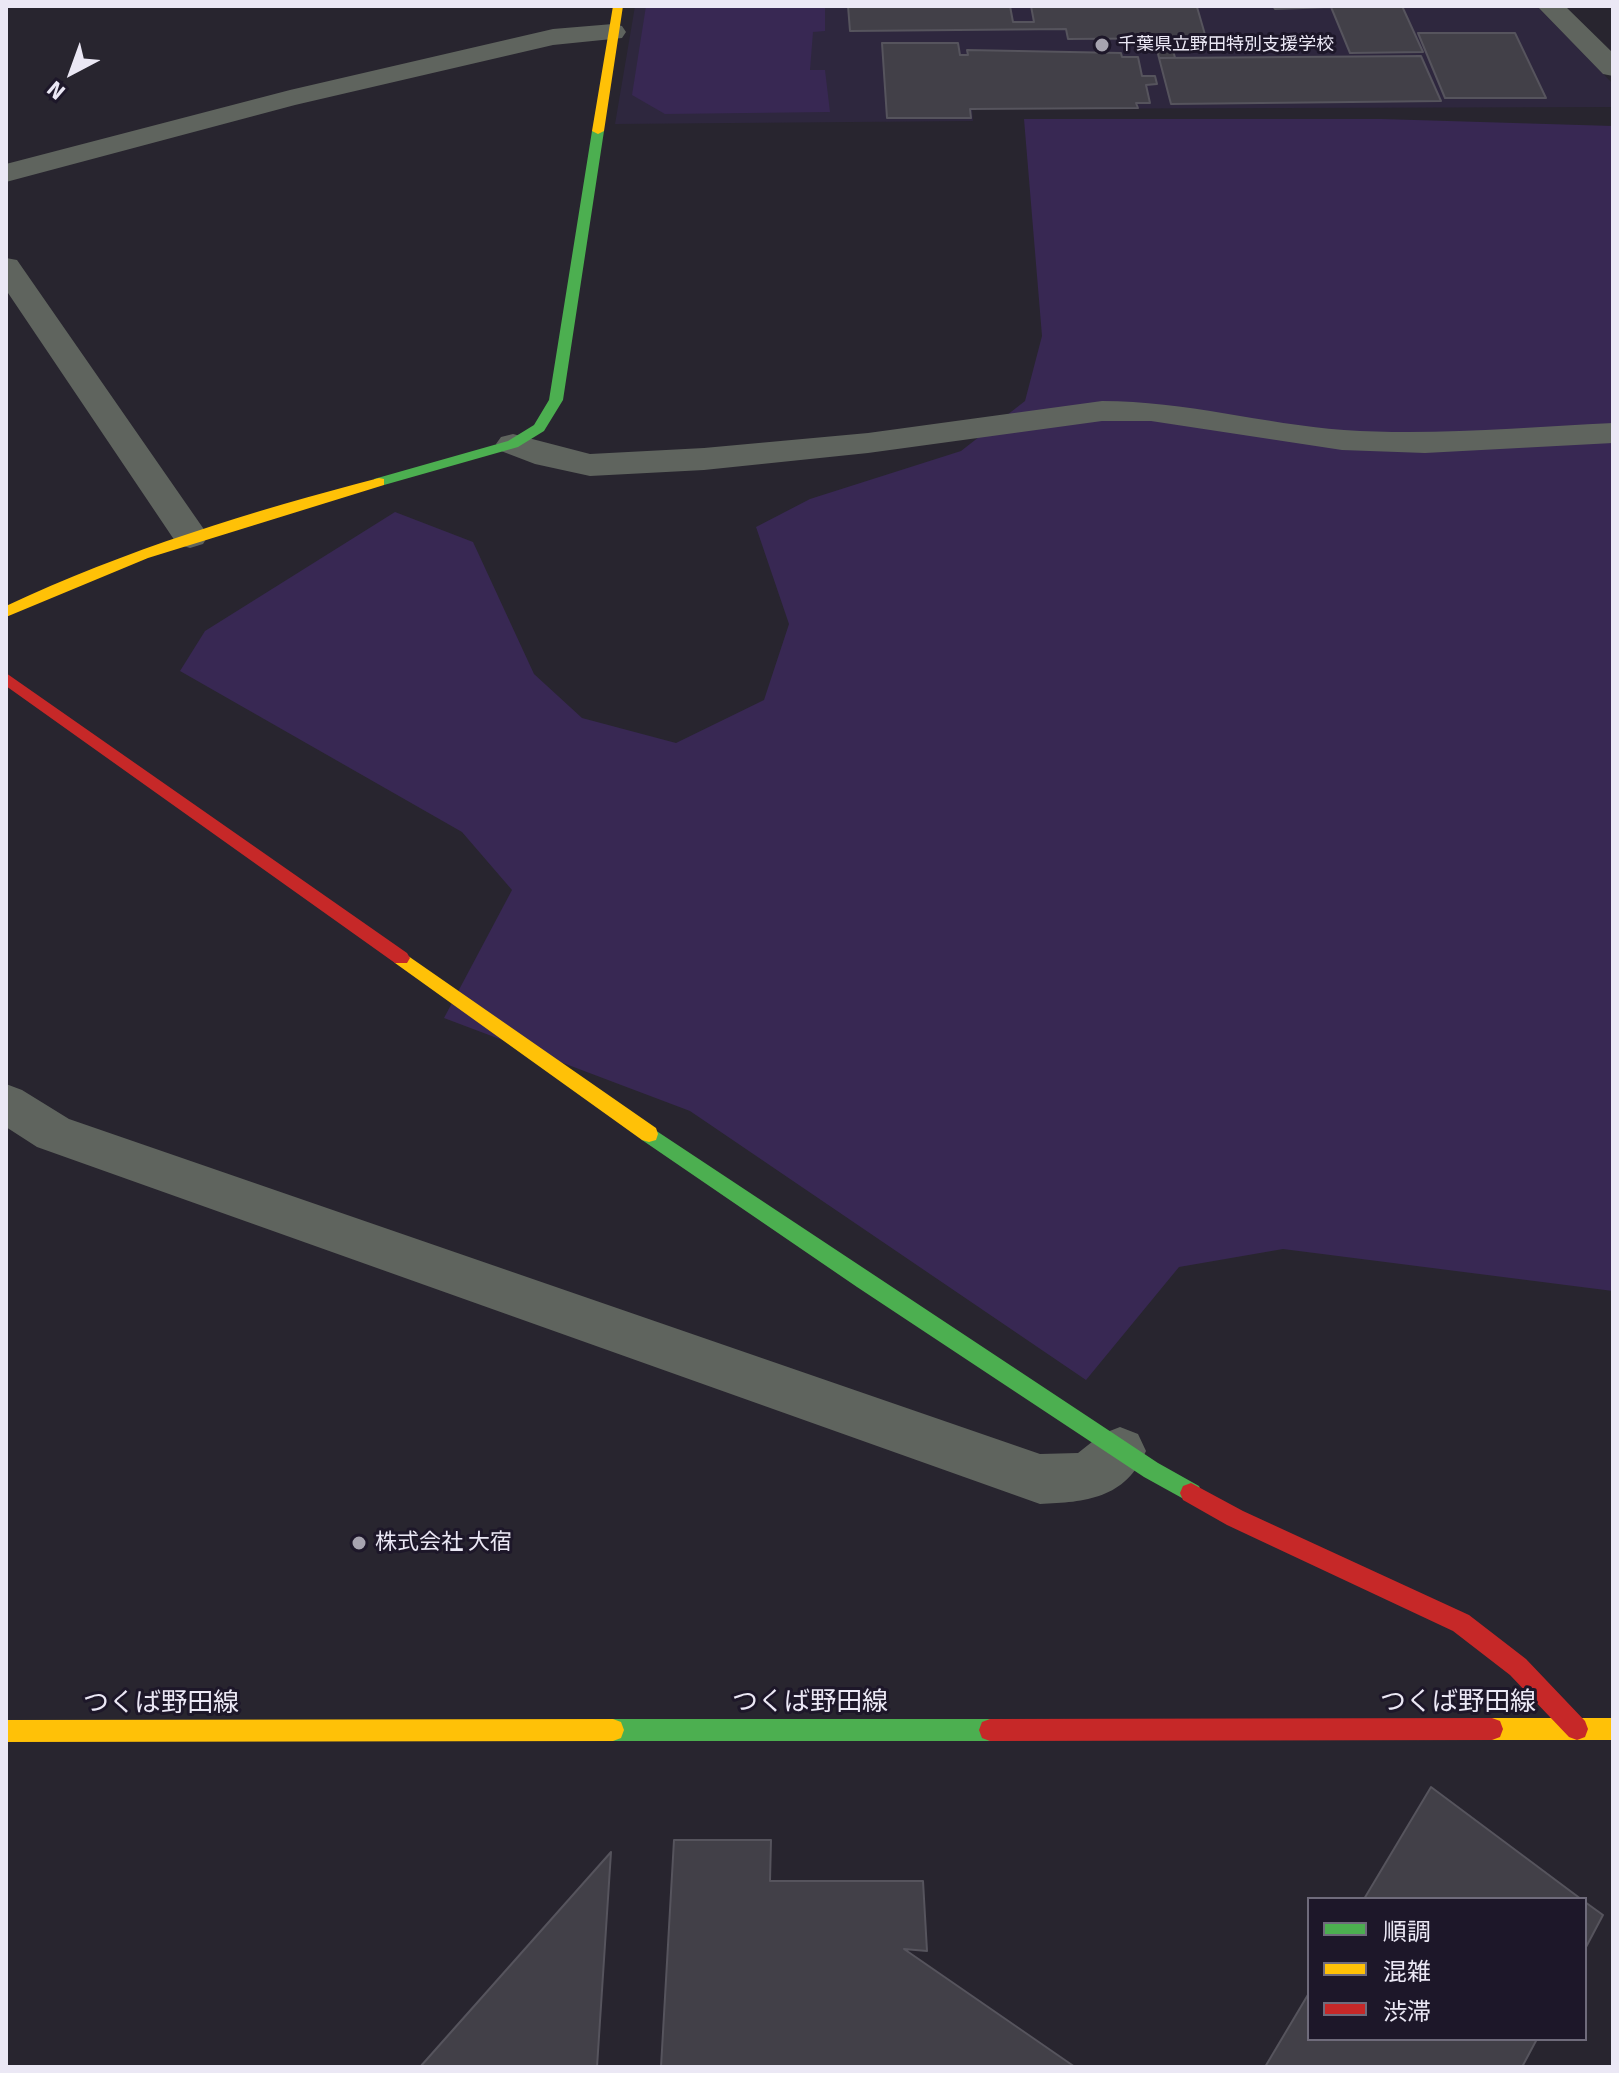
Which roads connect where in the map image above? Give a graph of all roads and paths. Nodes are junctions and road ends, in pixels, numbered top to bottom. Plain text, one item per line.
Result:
1 (1550, 6) edge
2 (615, 19) edge
3 (1613, 68) edge
4 (6, 173) edge
5 (6, 267) edge
6 (1609, 441) edge
7 (513, 444) junction
8 (190, 536) junction
9 (6, 612) edge
10 (6, 678) edge
11 (6, 1103) edge
12 (1120, 1451) junction
13 (1577, 1729) junction
14 (1613, 1729) edge
15 (6, 1731) edge

1 - 3 street
2 - 4 street
2 - 7 street
5 - 8 street
6 - 7 street
7 - 8 street
8 - 9 street
10 - 12 street
11 - 12 street
12 - 13 street
13 - 14 street, つくば野田線
13 - 15 street, つくば野田線

